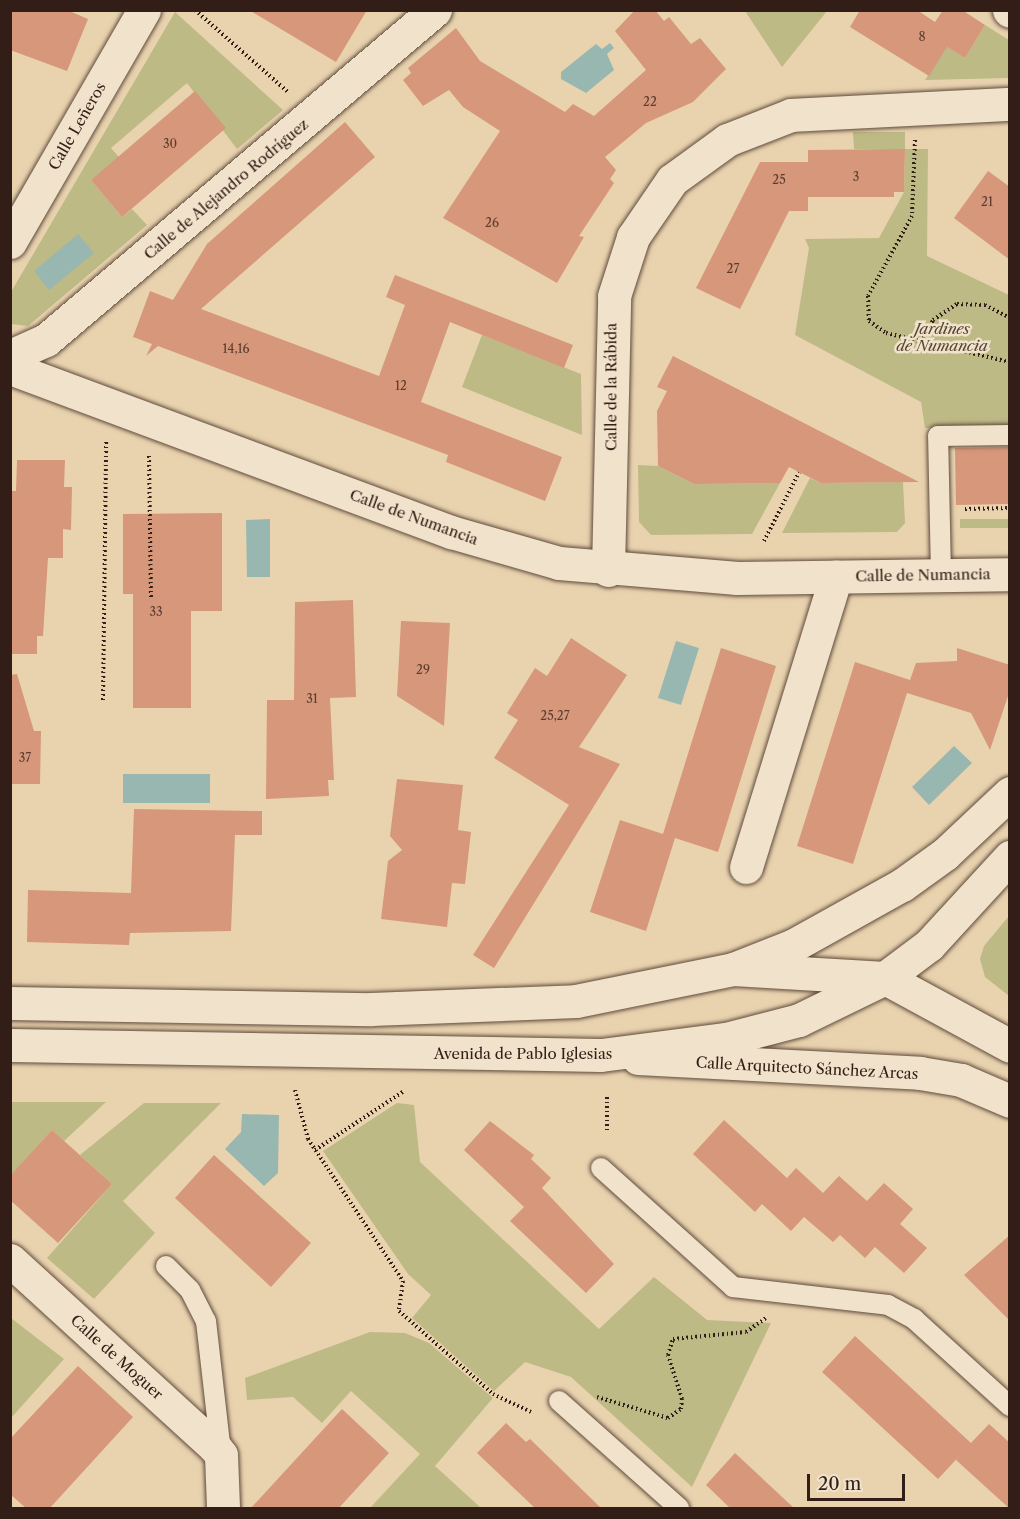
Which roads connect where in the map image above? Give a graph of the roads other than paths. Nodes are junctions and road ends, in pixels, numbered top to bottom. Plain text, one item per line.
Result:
1 (144, 10) edge
2 (435, 10) edge
3 (1010, 104) edge
4 (10, 242) edge
5 (10, 356) edge
6 (10, 368) edge
7 (1010, 435) edge
8 (608, 570) junction
9 (1010, 574) edge
10 (941, 575) junction
11 (836, 577) junction
12 (1010, 793) edge
13 (1010, 857) edge
14 (746, 867) dead end
15 (733, 969) junction
16 (885, 978) junction
17 (10, 1003) edge
18 (10, 1045) edge
19 (1010, 1046) edge
20 (601, 1055) junction
21 (1010, 1101) edge
22 (601, 1168) dead end
23 (10, 1260) edge
24 (166, 1266) dead end
25 (559, 1401) dead end
26 (1010, 1407) edge
27 (221, 1455) junction
28 (223, 1509) edge
29 (679, 1509) edge

1 - 4 street, Calle Leñeros
2 - 5 street, Calle de Alejandro Rodríguez
3 - 8 street, Calle de la Rábida
6 - 8 street, Calle de Numancia
7 - 10 lane
8 - 11 street, Calle de Numancia
9 - 10 street, Calle de Numancia
10 - 11 street, Calle de Numancia
11 - 14 street, Calle de Numancia
12 - 15 street
13 - 16 street, Avenida de Pablo Iglesias
15 - 16 street
15 - 17 street
16 - 19 street
16 - 20 street, Avenida de Pablo Iglesias
18 - 20 street, Avenida de Pablo Iglesias
20 - 21 street, Calle Arquitecto Sánchez Arcas
22 - 26 lane
23 - 27 street, Calle de Moguer
24 - 27 lane
25 - 29 lane
27 - 28 street

